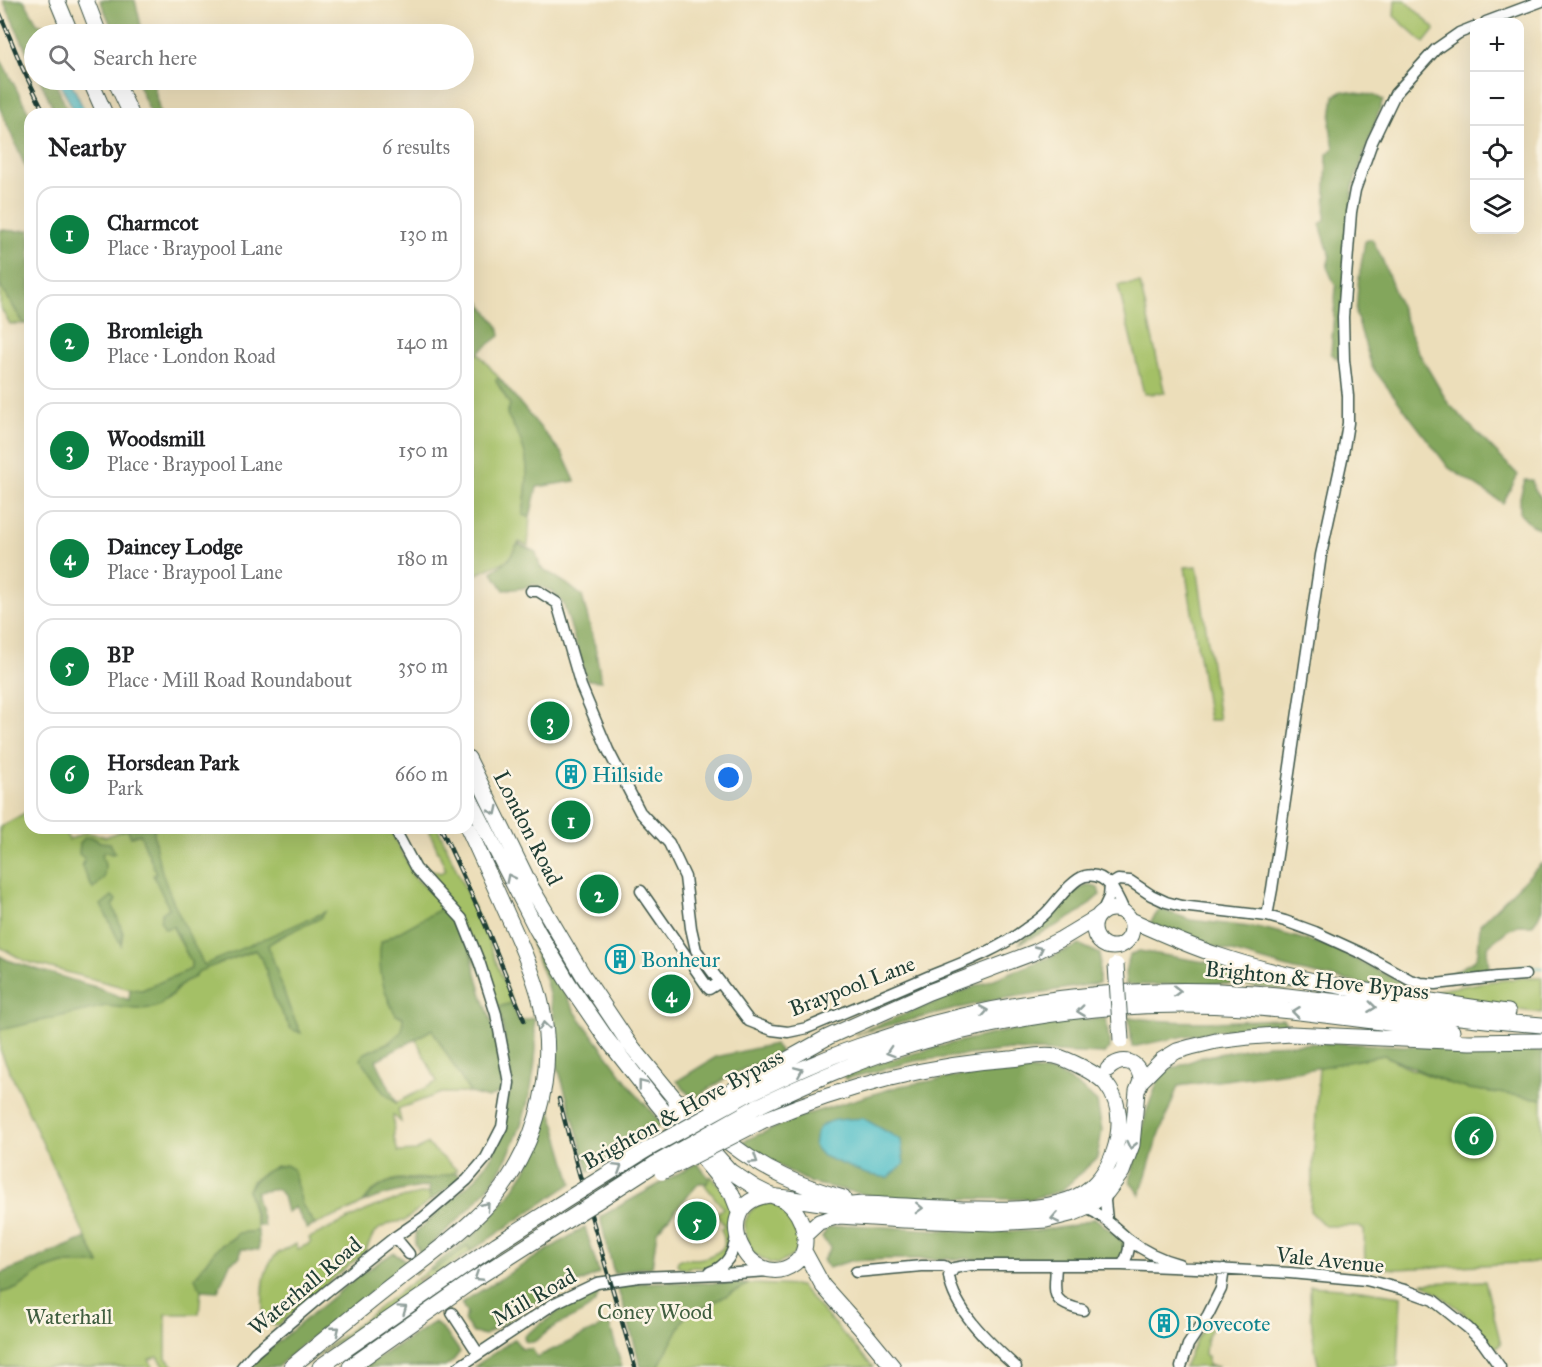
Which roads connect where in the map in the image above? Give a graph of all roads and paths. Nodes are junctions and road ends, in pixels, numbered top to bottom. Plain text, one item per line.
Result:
1 (57, 0) edge
2 (86, 0) edge
3 (1542, 1) edge
4 (1497, 18) edge
5 (66, 24) edge
6 (95, 24) edge
7 (1470, 29) edge
8 (94, 90) edge
9 (120, 90) edge
10 (102, 108) edge
11 (128, 108) edge
12 (531, 591) dead end
13 (474, 770) edge
14 (474, 807) edge
15 (397, 834) edge
16 (471, 834) edge
17 (1110, 885) junction
18 (641, 891) dead end
19 (1099, 915) junction
20 (1128, 916) junction
21 (1267, 916) junction
22 (1115, 945) junction
23 (1525, 975) dead end
24 (720, 982) junction
25 (1542, 1018) edge
26 (1542, 1025) edge
27 (1121, 1040) junction
28 (1542, 1041) edge
29 (1031, 1057) junction
30 (1138, 1080) junction
31 (1109, 1082) junction
32 (742, 1091) junction
33 (675, 1099) junction
34 (760, 1114) junction
35 (1116, 1143) junction
36 (1107, 1192) junction
37 (774, 1196) junction
38 (860, 1204) junction
39 (1086, 1208) junction
40 (739, 1212) junction
41 (1107, 1220) junction
42 (737, 1234) junction
43 (805, 1235) junction
44 (395, 1237) junction
45 (1129, 1240) junction
46 (804, 1251) junction
47 (409, 1254) tunnel mouth
48 (1056, 1265) junction
49 (1122, 1266) junction
50 (1196, 1268) junction
51 (786, 1269) junction
52 (1224, 1269) junction
53 (769, 1270) junction
54 (951, 1271) junction
55 (856, 1272) dead end
56 (707, 1274) junction
57 (823, 1286) junction
58 (1083, 1310) dead end
59 (452, 1313) tunnel mouth
60 (478, 1353) junction
61 (242, 1367) edge
62 (291, 1367) edge
63 (320, 1367) edge
64 (350, 1367) edge
65 (459, 1367) edge
66 (892, 1367) edge
67 (1016, 1367) edge
68 (1180, 1367) edge
69 (1500, 1367) edge

1 - 5 highway
2 - 6 highway
3 - 4 street
7 - 21 street
8 - 10 highway
9 - 11 highway
12 - 24 street, Braypool Lane
13 -> 33 highway, London Road
40 -> 14 highway, London Road
15 - 44 street, Waterhall Road
62 -> 16 highway
17 - 19 street
17 - 20 street
17 - 21 street, Braypool Lane
17 - 24 street, Braypool Lane
18 - 24 street
19 - 20 highway
19 - 22 highway
32 -> 19 highway
20 - 22 highway
20 - 25 highway
21 - 23 street, Braypool Lane
22 - 27 highway, bridge
32 -> 26 highway, Brighton & Hove Bypass
27 - 30 highway
27 - 31 highway
28 - 30 highway
28 -> 34 highway, Brighton & Hove Bypass
29 - 31 highway
29 - 34 highway
29 - 35 highway
30 - 31 highway
30 - 31 highway
30 -> 36 highway
31 - 35 highway
63 -> 32 highway, Brighton & Hove Bypass, bridge
33 - 37 highway, London Road
33 -> 38 highway
34 -> 64 highway, Brighton & Hove Bypass, bridge
38 -> 35 highway
36 - 39 highway
36 - 41 street
37 - 38 highway
37 - 40 highway
37 - 43 highway
39 - 41 street, Vale Avenue
39 -> 43 highway
40 - 42 highway
41 - 45 street, Vale Avenue
42 - 53 highway
42 - 56 street
43 - 46 highway
44 - 47 street
44 - 61 street, Waterhall Road
45 - 49 street
45 - 50 street, Vale Avenue
46 - 51 highway
46 - 57 highway
48 - 49 street, Vale Avenue
48 - 54 street, Vale Avenue
48 - 58 street
49 - 50 street, Vale Avenue
50 - 52 street, Vale Avenue
51 - 53 highway
51 - 57 highway
52 - 68 street
52 - 69 street, Vale Avenue
53 - 56 street, Mill Road
54 - 55 street
54 - 67 street
56 - 60 street, Mill Road
57 - 66 highway
59 - 60 street
60 - 65 street, Mill Road

